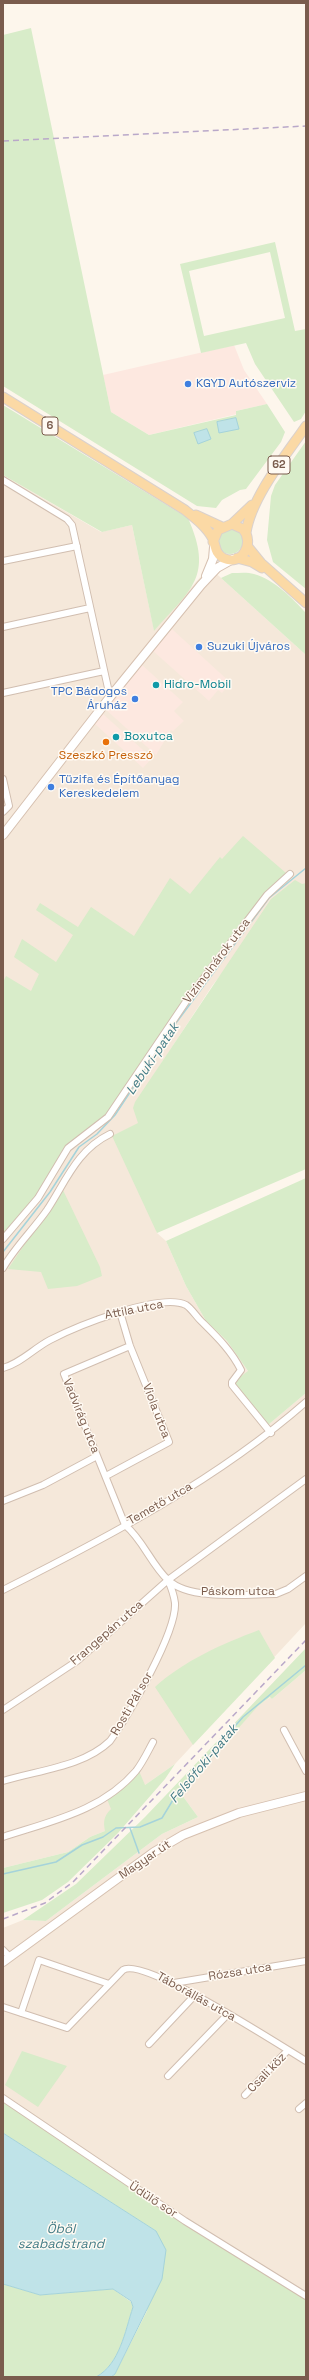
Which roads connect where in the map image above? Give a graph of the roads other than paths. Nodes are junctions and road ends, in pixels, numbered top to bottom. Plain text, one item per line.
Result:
1 (3, 397) edge
2 (306, 426) edge
3 (3, 480) edge
4 (262, 493) junction
5 (185, 510) junction
6 (232, 524) junction
7 (222, 527) junction
8 (246, 533) junction
9 (214, 544) junction
10 (77, 546) junction
11 (248, 547) junction
12 (235, 559) junction
13 (3, 561) edge
14 (279, 580) junction
15 (200, 585) junction
16 (306, 603) edge
17 (90, 608) junction
18 (3, 627) edge
19 (104, 671) junction
20 (3, 692) edge
21 (110, 697) junction
22 (3, 779) edge
23 (6, 810) edge
24 (3, 835) edge
25 (290, 874) dead end
26 (110, 1134) dead end
27 (3, 1239) edge
28 (3, 1268) edge
29 (120, 1312) junction
30 (130, 1346) junction
31 (3, 1368) edge
32 (306, 1402) edge
33 (271, 1433) junction
34 (97, 1456) junction
35 (106, 1476) junction
36 (306, 1479) edge
37 (3, 1501) edge
38 (124, 1525) junction
39 (306, 1576) edge
40 (168, 1580) junction
41 (3, 1590) edge
42 (3, 1710) edge
43 (284, 1730) dead end
44 (153, 1742) dead end
45 (306, 1771) edge
46 (3, 1781) edge
47 (306, 1796) edge
48 (3, 1837) edge
49 (3, 1950) edge
50 (7, 1960) edge
51 (306, 1961) edge
52 (174, 1983) junction
53 (110, 1984) junction
54 (195, 1995) junction
55 (3, 2007) edge
56 (21, 2013) junction
57 (228, 2014) junction
58 (149, 2044) dead end
59 (288, 2050) junction
60 (306, 2061) edge
61 (168, 2076) dead end
62 (245, 2095) dead end
63 (3, 2098) edge
64 (306, 2103) edge
65 (299, 2109) dead end
66 (306, 2296) edge

1 - 5 main road, 6
2 - 4 main road, 62
3 - 10 street
4 - 6 main road, 62
4 - 8 main road, 62
5 - 7 main road, 6
5 - 9 main road, 6
6 - 7 main road
6 - 8 main road
7 - 9 main road
8 - 11 main road
9 - 12 main road, 6
9 - 15 street
10 - 13 street
10 - 17 street
11 - 12 main road
11 - 14 main road, 6
12 - 14 main road, 6
12 - 15 street
14 - 16 main road, 6
15 - 21 street
17 - 18 street
17 - 19 street
19 - 20 street
19 - 21 street
21 - 24 street
22 - 23 street
25 - 27 street, Vizimolnárok utca
26 - 28 street
29 - 30 street, Viola utca
29 - 31 street, Attila utca
29 - 33 street, Attila utca
30 - 34 street, Vadvirág utca
30 - 35 street, Viola utca
32 - 33 street, Temető utca
33 - 38 street, Temető utca
34 - 35 street, Vadvirág utca
34 - 37 street
35 - 38 street, Vadvirág utca
36 - 40 street, Frangepán utca
38 - 40 street
38 - 41 street, Temető utca
39 - 40 street, Páskom utca
40 - 42 street, Frangepán utca
40 - 46 street, Rosti Pál sor
43 - 45 street
44 - 48 street
47 - 50 street, Magyar út
49 - 50 street
51 - 52 street, Rózsa utca
52 - 53 street, Táborállás utca
52 - 54 street, Táborállás utca
53 - 56 street
53 - 56 street
54 - 57 street, Táborállás utca
54 - 58 street
55 - 56 street
57 - 59 street, Táborállás utca
57 - 61 street
59 - 60 street, Táborállás utca
59 - 62 street, Csali köz
63 - 66 street, Üdülő sor
64 - 65 street

